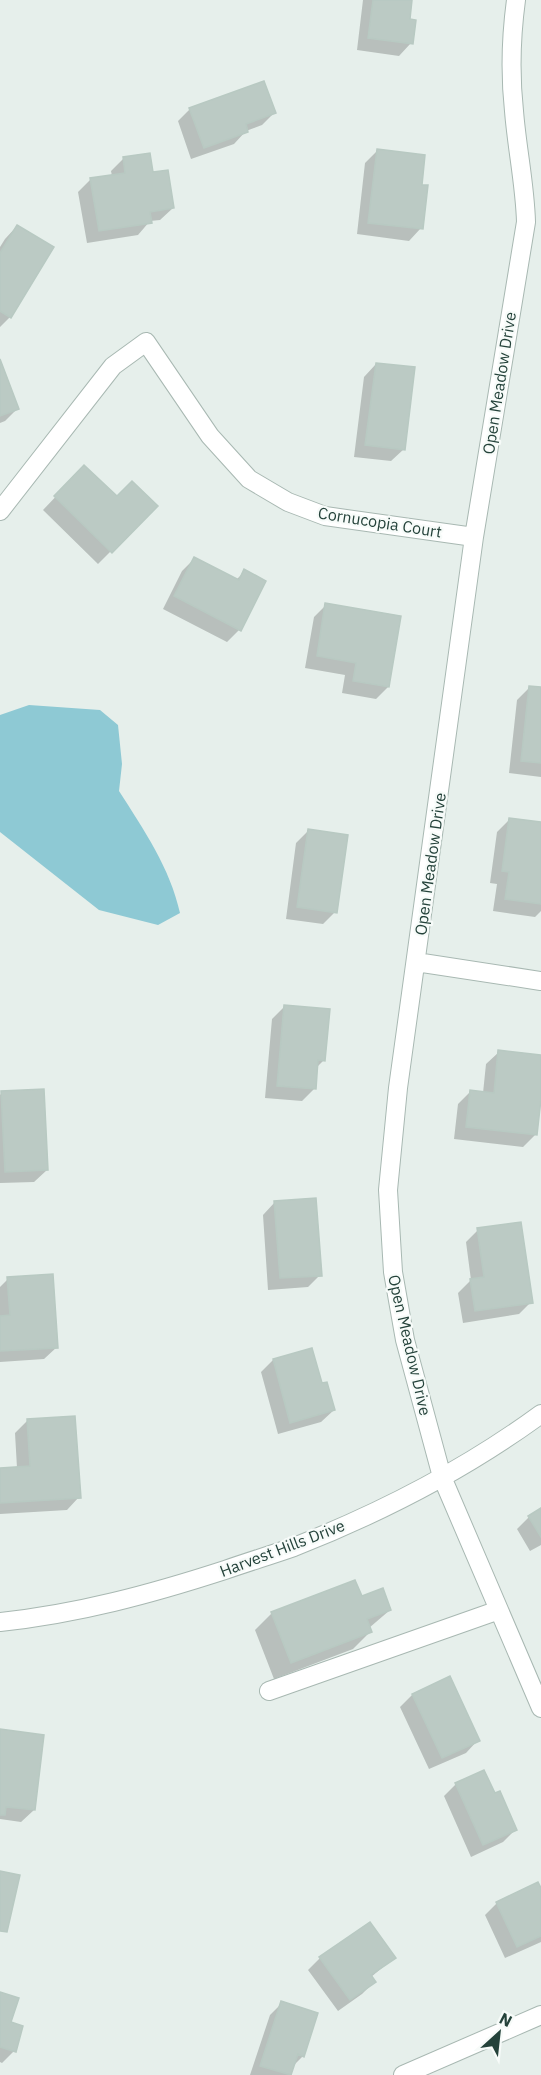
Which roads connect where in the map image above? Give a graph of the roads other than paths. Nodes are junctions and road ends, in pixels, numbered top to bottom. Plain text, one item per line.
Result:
1 (516, 0) edge
2 (0, 511) edge
3 (474, 537) junction
4 (416, 962) junction
5 (541, 981) edge
6 (541, 1414) edge
7 (442, 1477) junction
8 (499, 1610) junction
9 (0, 1622) edge
10 (269, 1691) dead end
11 (541, 1708) edge
12 (541, 2015) edge
13 (403, 2075) edge

1 - 3 street, Open Meadow Drive
2 - 3 street, Cornucopia Court
3 - 4 street, Open Meadow Drive
4 - 5 street
4 - 7 street, Open Meadow Drive
6 - 7 street, Harvest Hills Drive
7 - 8 street, Open Meadow Drive
7 - 9 street, Harvest Hills Drive
8 - 10 street
8 - 11 street, Open Meadow Drive
12 - 13 street

